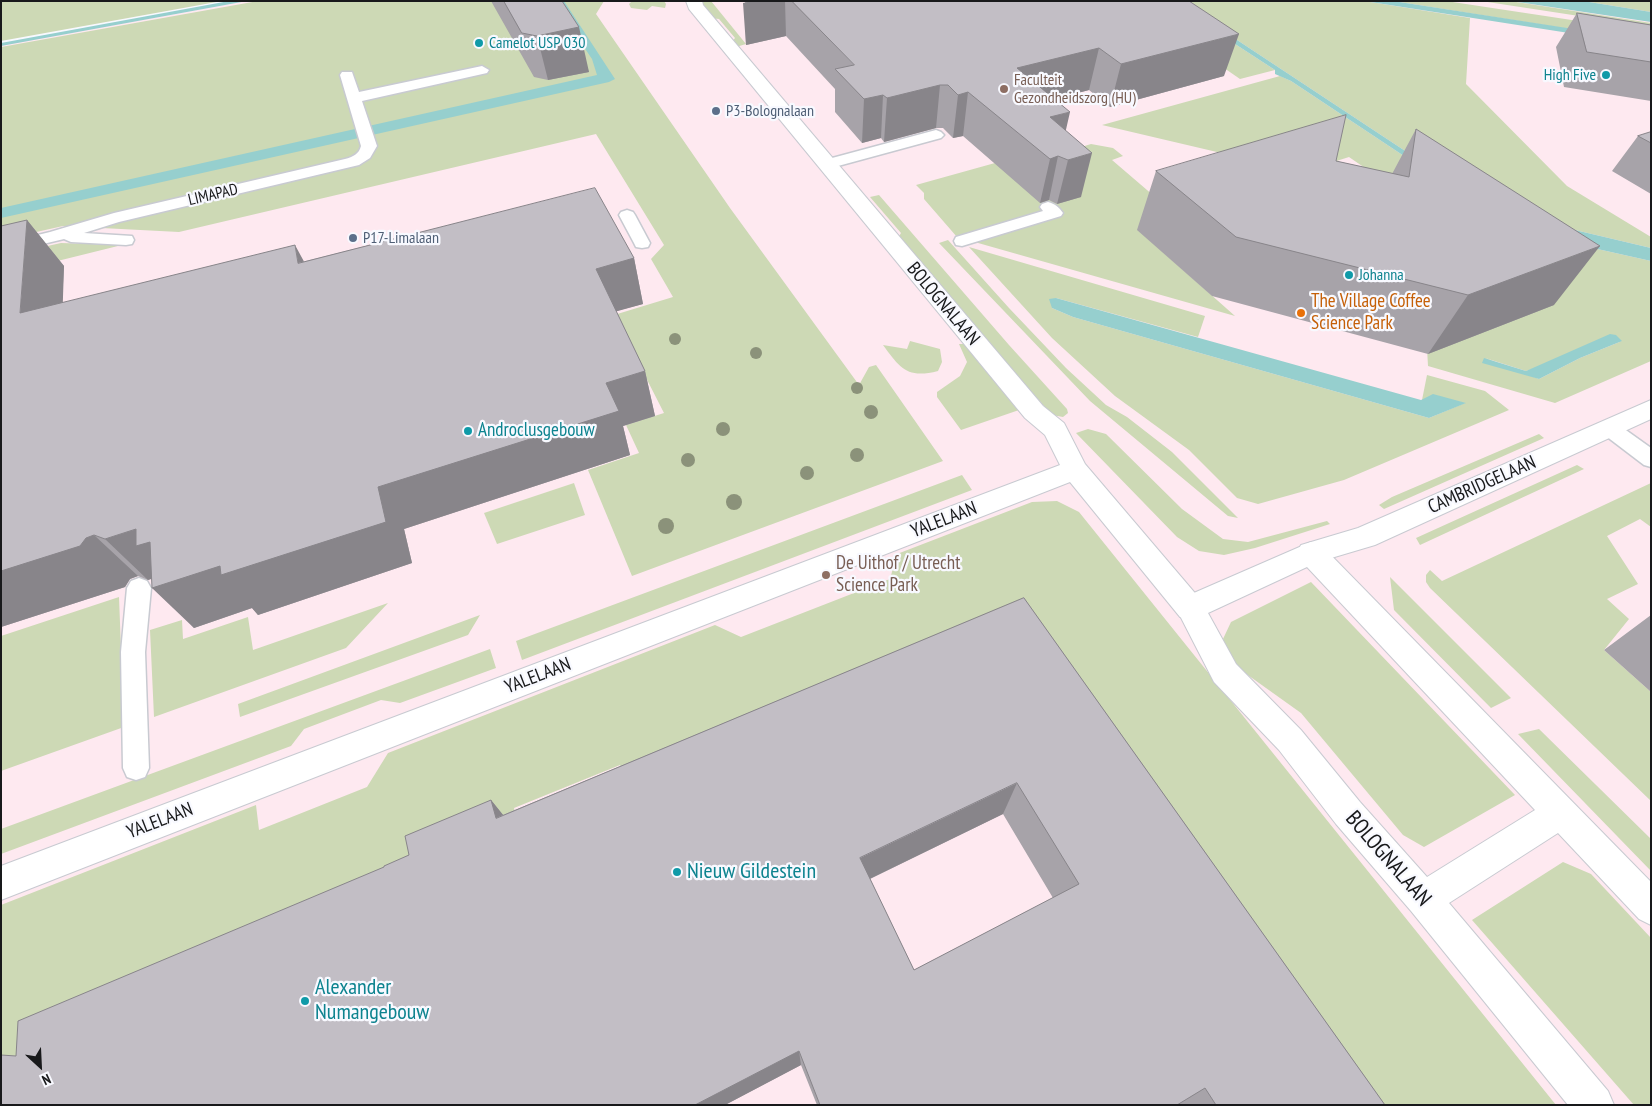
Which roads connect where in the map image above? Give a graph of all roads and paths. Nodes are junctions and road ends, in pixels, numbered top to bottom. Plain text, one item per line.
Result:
1 (694, 1) edge
2 (482, 70) dead end
3 (347, 75) dead end
4 (354, 98) junction
5 (936, 135) dead end
6 (827, 164) junction
7 (1048, 207) dead end
8 (627, 215) dead end
9 (55, 236) junction
10 (126, 240) dead end
11 (962, 241) dead end
12 (642, 243) dead end
13 (1, 249) edge
14 (1651, 409) edge
15 (1609, 428) junction
16 (1651, 459) edge
17 (1075, 470) junction
18 (1311, 554) junction
19 (139, 588) edge
20 (1190, 608) junction
21 (136, 768) dead end
22 (1560, 813) junction
23 (1, 883) edge
24 (1423, 899) junction
25 (1651, 907) edge
26 (1594, 1105) edge

1 - 6 street, BOLOGNALAAN
2 - 4 lane
3 - 4 lane, LIMAPAD
4 - 9 lane, LIMAPAD
5 - 6 lane
6 - 17 street, BOLOGNALAAN
7 - 11 lane
8 - 12 lane
9 - 10 lane
9 - 13 lane, LIMAPAD
14 - 15 street, CAMBRIDGELAAN
15 - 16 lane
15 - 18 street, CAMBRIDGELAAN
17 - 20 street, BOLOGNALAAN
17 - 23 street, YALELAAN
18 - 20 street
18 - 22 street
19 - 21 lane
20 - 24 street, BOLOGNALAAN
22 - 24 street
22 - 25 street
24 - 26 street, BOLOGNALAAN

